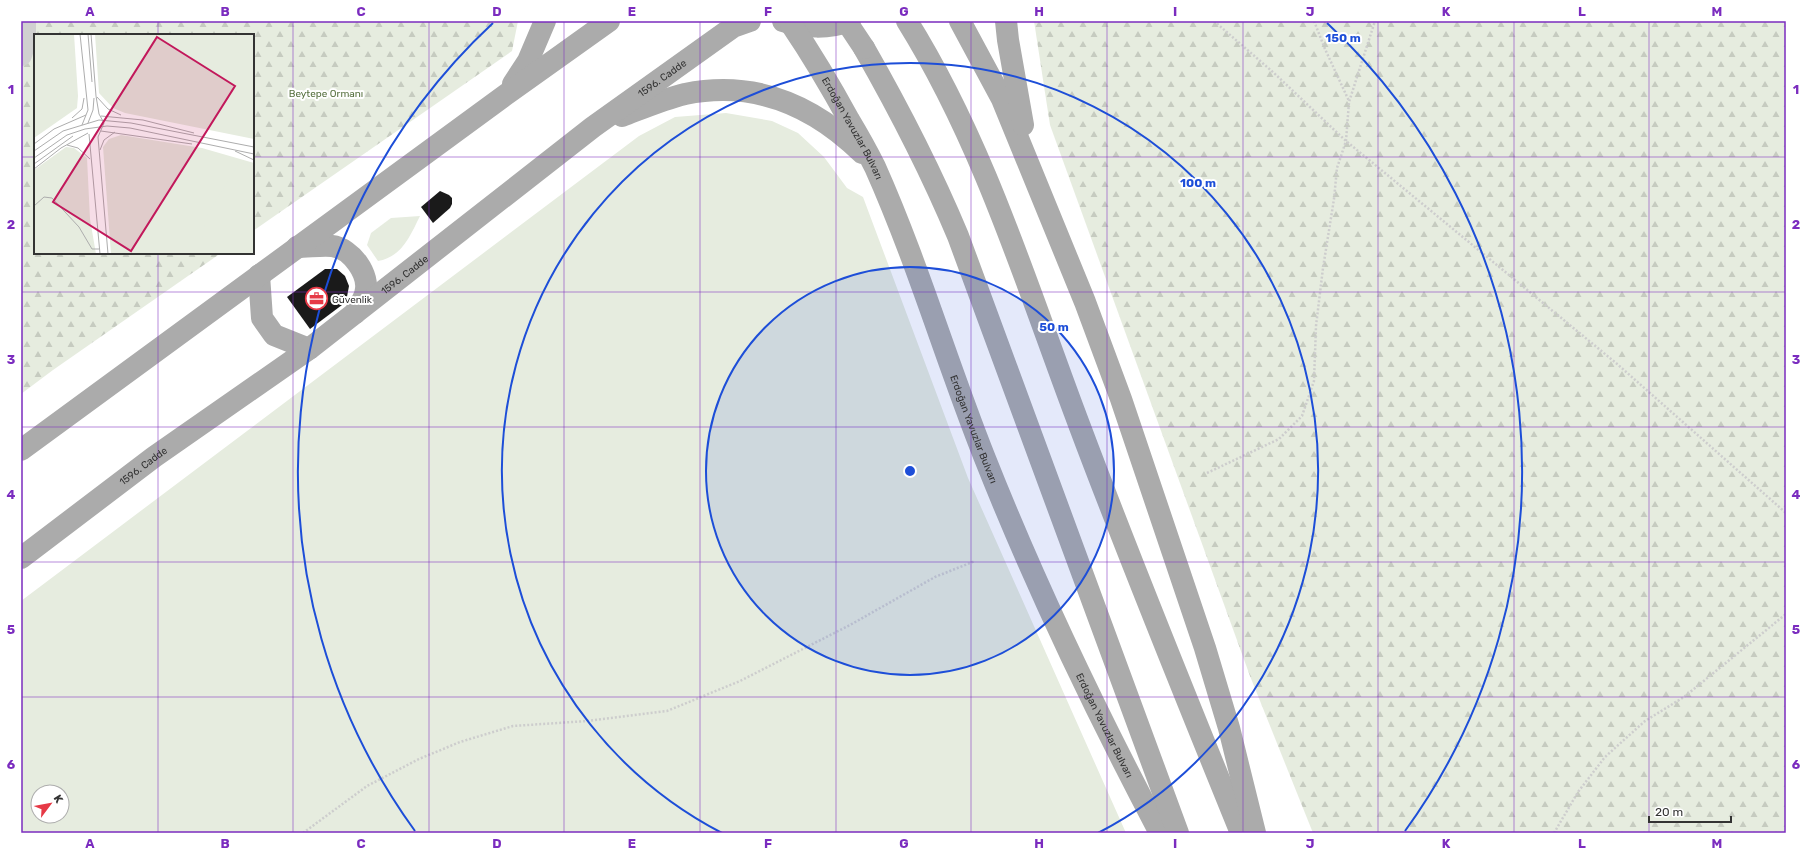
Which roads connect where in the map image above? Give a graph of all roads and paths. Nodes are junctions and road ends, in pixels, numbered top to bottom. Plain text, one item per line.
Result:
1 (25, 21) edge
2 (545, 21) edge
3 (609, 21) edge
4 (750, 21) edge
5 (846, 21) edge
6 (850, 21) edge
7 (960, 21) edge
8 (1006, 21) edge
9 (1214, 21) edge
10 (1314, 21) edge
11 (1375, 21) edge
12 (787, 22) edge
13 (909, 24) edge
14 (21, 55) edge
15 (504, 96) junction
16 (1349, 102) junction
17 (593, 127) junction
18 (1346, 141) junction
19 (874, 166) junction
20 (1031, 169) junction
21 (298, 247) junction
22 (259, 275) junction
23 (354, 315) junction
24 (309, 349) junction
25 (21, 450) edge
26 (1207, 472) dead end
27 (1786, 513) edge
28 (21, 558) edge
29 (975, 561) dead end
30 (1786, 614) edge
31 (303, 833) edge
32 (1160, 833) edge
33 (1178, 833) edge
34 (1241, 833) edge
35 (1255, 833) edge
36 (1554, 833) edge

1 - 14 street
2 - 15 main road
3 - 15 main road
4 - 17 main road, 1596. Cadde
5 - 33 main road, bridge
6 - 12 main road
7 - 20 main road
8 - 20 main road
9 - 18 path
10 - 16 path
11 - 16 path
12 - 19 main road, Erdoğan Yavuzlar Bulvarı
13 - 34 main road
15 - 21 main road
16 - 18 path
17 - 19 main road
17 - 23 main road, 1596. Cadde
18 - 26 path
18 - 27 path
19 - 32 main road, Erdoğan Yavuzlar Bulvarı
20 - 35 main road
21 - 22 main road
21 - 23 main road
22 - 24 main road
22 - 25 main road
23 - 24 main road, 1596. Cadde
24 - 28 main road, 1596. Cadde
29 - 31 path
30 - 36 path

